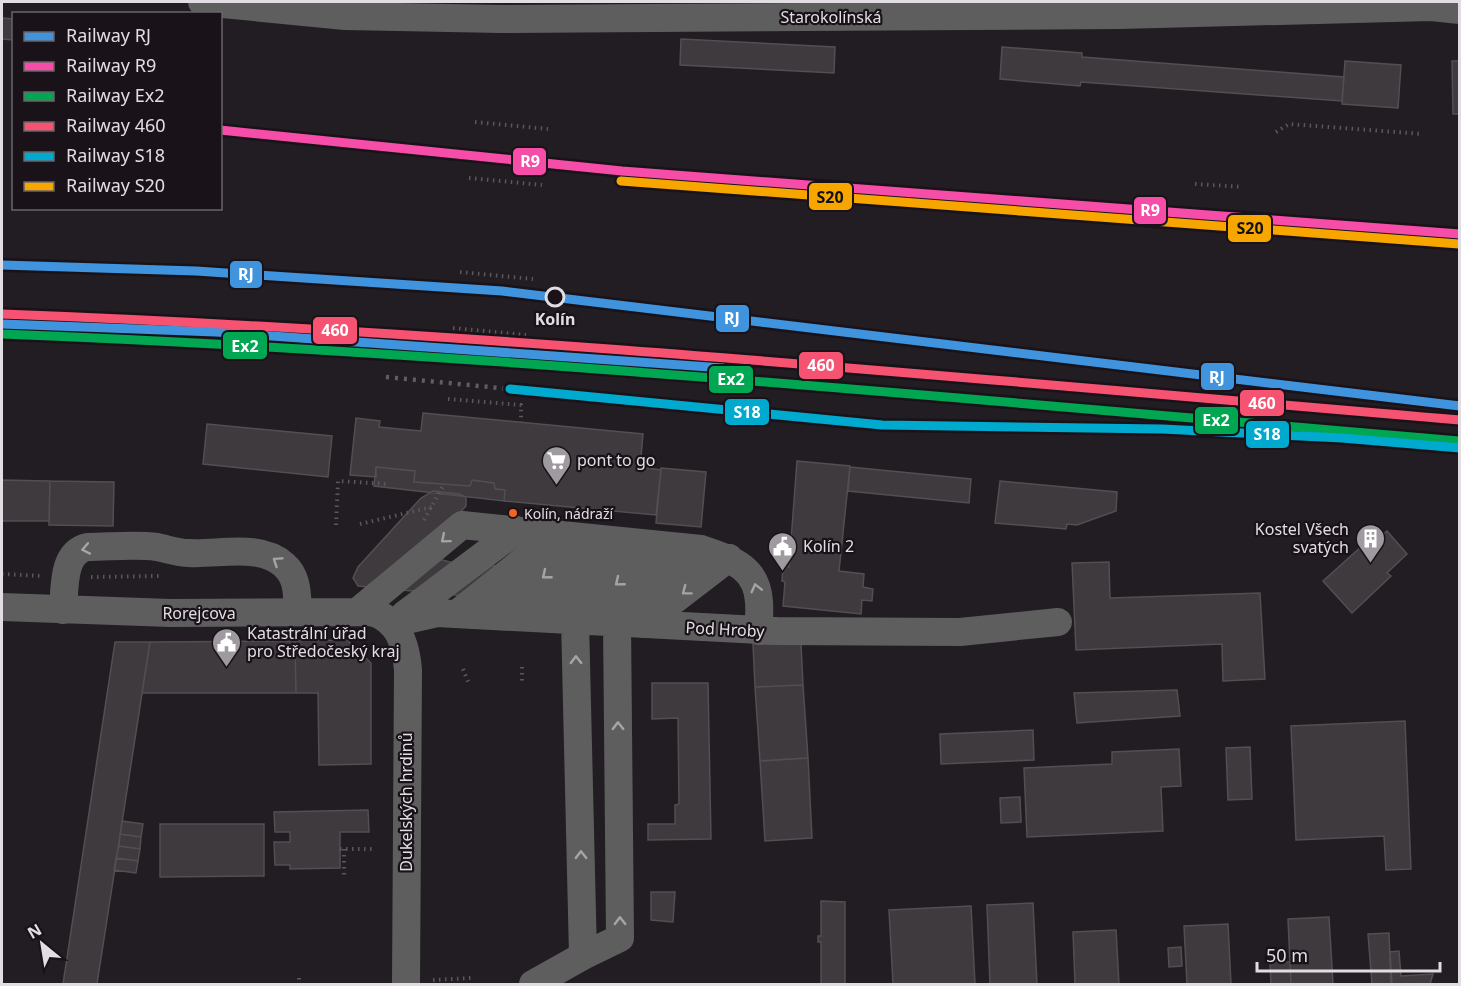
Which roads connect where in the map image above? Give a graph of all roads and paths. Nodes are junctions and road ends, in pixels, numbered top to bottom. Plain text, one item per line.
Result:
1 (202, 2) edge
2 (1460, 10) edge
3 (475, 122) dead end
4 (548, 129) dead end
5 (1276, 132) dead end
6 (1422, 134) dead end
7 (469, 178) dead end
8 (1195, 184) dead end
9 (542, 185) dead end
10 (1243, 187) dead end
11 (1239, 228) dead end
12 (1229, 229) dead end
13 (460, 272) dead end
14 (533, 279) dead end
15 (453, 328) dead end
16 (526, 335) dead end
17 (448, 399) dead end
18 (521, 422) dead end
19 (386, 484) dead end
20 (433, 507) dead end
21 (360, 524) dead end
22 (336, 525) dead end
23 (508, 530) junction
24 (555, 535) junction
25 (592, 538) junction
26 (628, 542) junction
27 (664, 546) junction
28 (701, 549) junction
29 (729, 558) junction
30 (2, 574) edge
31 (66, 577) junction
32 (2, 606) edge
33 (63, 610) junction
34 (298, 612) junction
35 (357, 612) junction
36 (458, 613) junction
37 (487, 615) junction
38 (530, 617) junction
39 (572, 620) junction
40 (1058, 622) dead end
41 (393, 623) junction
42 (623, 623) junction
43 (760, 631) junction
44 (522, 667) dead end
45 (463, 669) dead end
46 (469, 684) dead end
47 (522, 684) dead end
48 (376, 849) dead end
49 (344, 876) dead end
50 (583, 956) junction
51 (299, 978) dead end
52 (471, 978) dead end
53 (419, 982) edge
54 (299, 984) edge
55 (532, 984) edge

1 - 2 street, Starokolínská
3 - 4 path
5 - 6 path
7 - 9 path
8 - 10 path
11 - 12 path
13 - 14 path
15 - 16 path
17 - 18 path
19 - 22 path
20 - 21 path
23 - 24 street
23 -> 35 street
23 - 41 street
24 - 25 street
24 - 36 street
25 - 26 street
25 -> 37 street
26 - 27 street
26 - 38 street
27 - 28 street
27 -> 39 street
28 - 29 street
28 - 42 street
29 -> 42 street
43 -> 29 street
30 - 31 path
31 - 33 street
34 -> 31 street
32 - 33 street, Rorejcova
33 - 34 street, Rorejcova
34 - 35 street, Rorejcova
35 - 41 street, Rorejcova
36 - 37 street, Pod Hroby
36 - 41 street, Pod Hroby
37 - 38 street, Pod Hroby
38 - 39 street, Pod Hroby
39 - 42 street, Pod Hroby
50 -> 39 street
40 - 43 street, Pod Hroby
41 - 53 street, Dukelských hrdinů
42 - 43 street, Pod Hroby
50 -> 42 street
44 - 47 path
45 - 46 path
48 - 49 path
50 - 55 street
51 - 54 path
52 - 53 path

